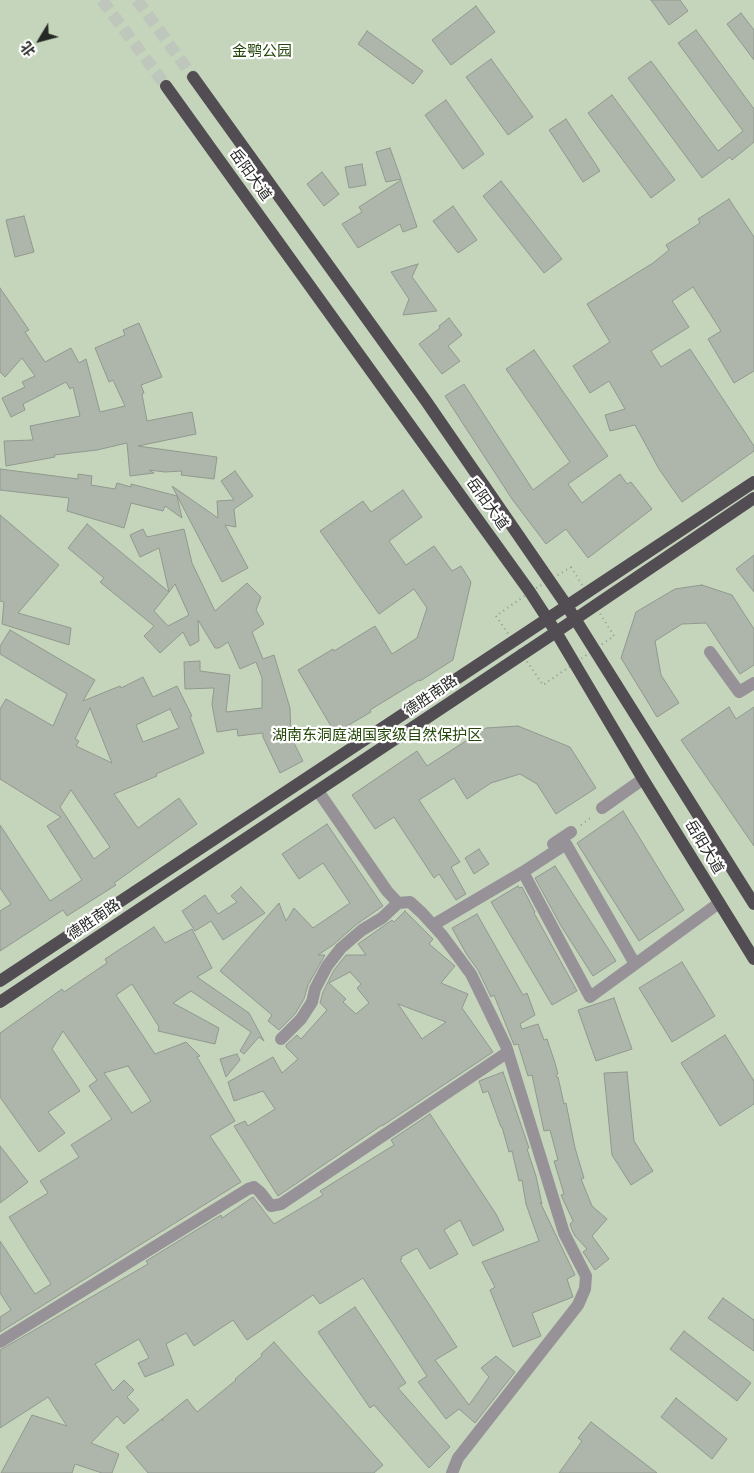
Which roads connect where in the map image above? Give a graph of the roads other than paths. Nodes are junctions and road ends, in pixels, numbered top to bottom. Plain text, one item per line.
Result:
1 (193, 77) tunnel mouth
2 (166, 86) tunnel mouth
3 (754, 482) edge
4 (753, 502) edge
5 (567, 606) junction
6 (547, 619) junction
7 (576, 619) junction
8 (556, 632) junction
9 (710, 652) dead end
10 (754, 683) edge
11 (643, 779) junction
12 (318, 790) junction
13 (602, 808) road end
14 (571, 832) road end
15 (523, 872) junction
16 (750, 888) edge
17 (398, 903) junction
18 (719, 903) junction
19 (754, 904) edge
20 (433, 925) junction
21 (754, 959) edge
22 (635, 964) junction
23 (0, 982) edge
24 (0, 1002) edge
25 (281, 1039) dead end
26 (508, 1052) junction
27 (0, 1342) edge
28 (452, 1473) edge

1 - 5 main road, 岳阳大道
2 - 6 main road, 岳阳大道
3 - 5 main road, 德胜南路
4 - 7 main road, 德胜南路
5 - 6 main road, 德胜南路
5 - 7 main road, 岳阳大道
6 - 8 main road, 岳阳大道
6 - 23 main road, 德胜南路
7 - 8 main road, 德胜南路
7 - 16 main road, 岳阳大道
8 - 11 main road, 岳阳大道
8 - 12 main road, 德胜南路
9 - 10 street
11 - 13 street
11 - 18 main road, 岳阳大道
12 - 17 street
12 - 24 main road, 德胜南路
14 - 20 street
15 - 20 street
15 - 22 street
15 - 22 street
16 - 19 main road, 岳阳大道
17 - 20 street
17 - 25 street
18 - 21 main road, 岳阳大道
18 - 22 street
20 - 26 street
26 - 27 street
26 - 28 street

